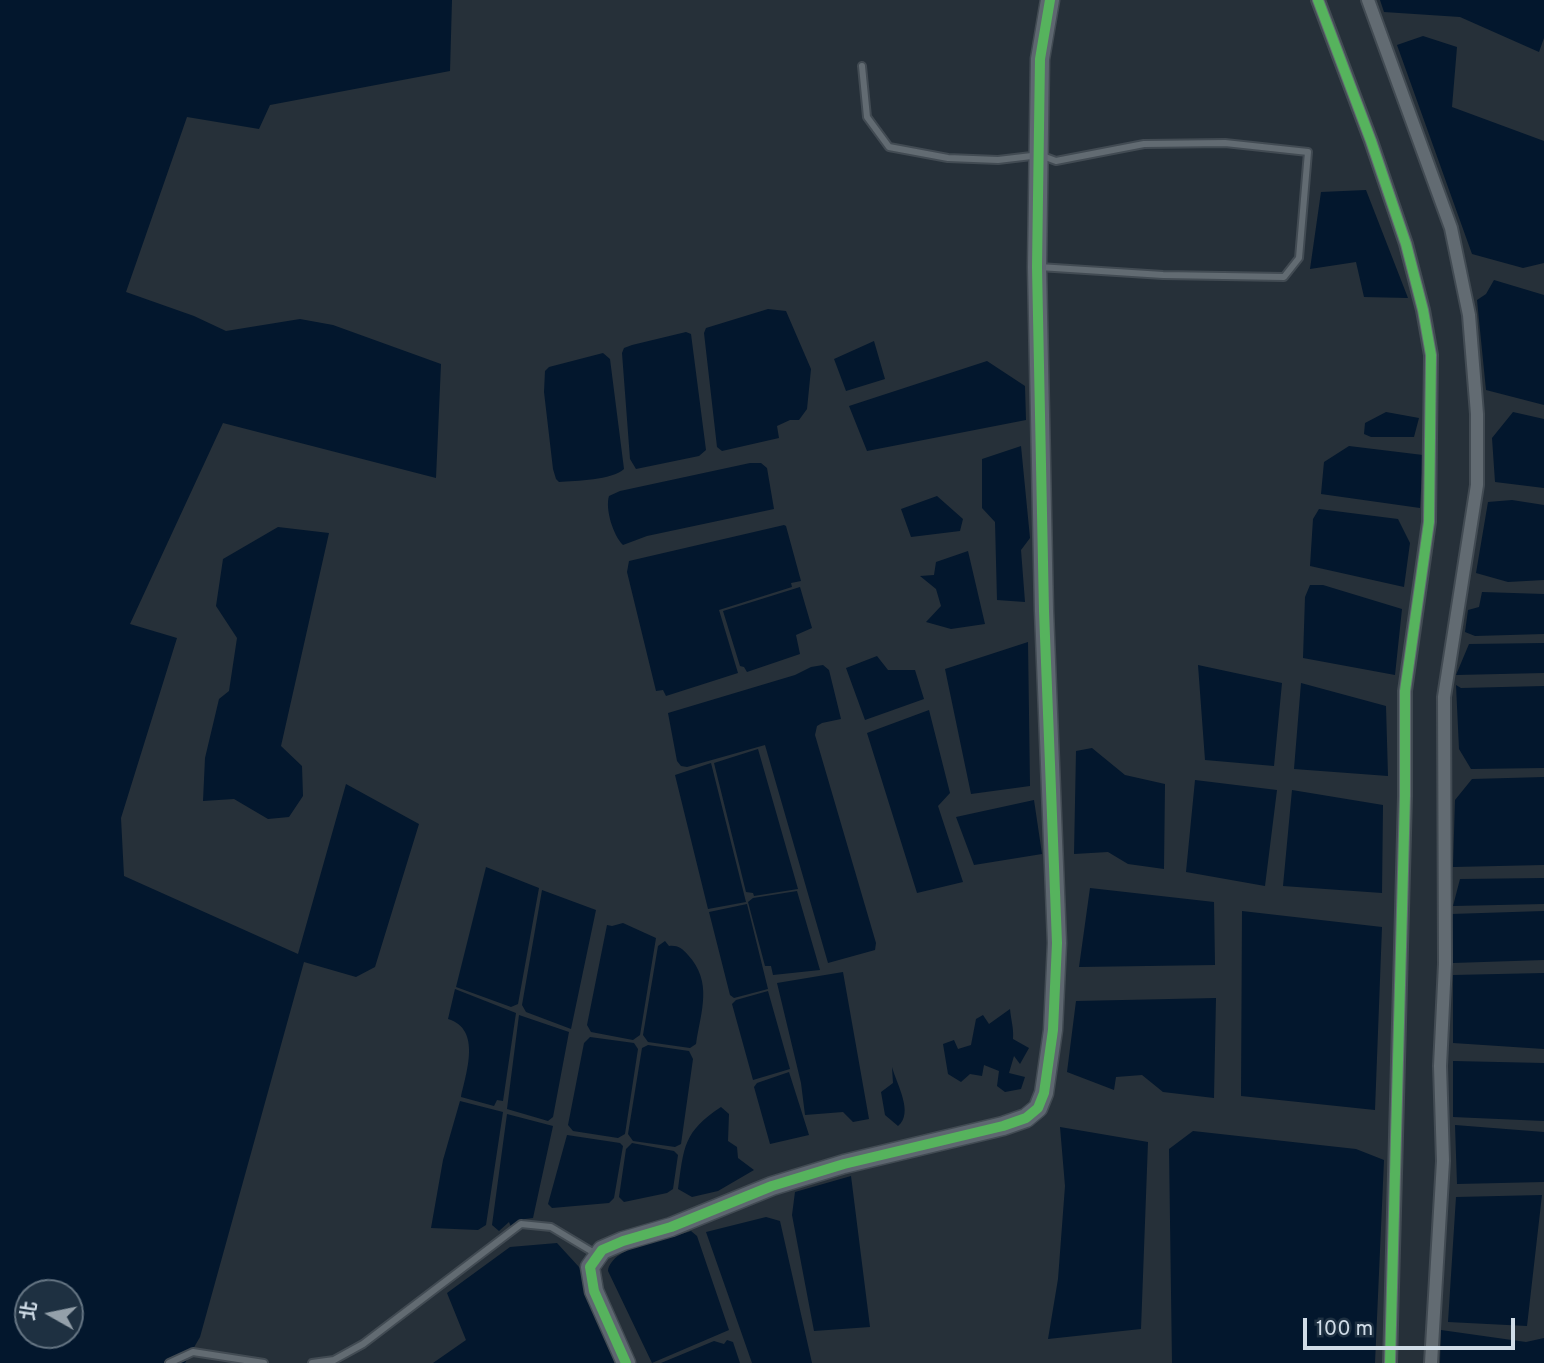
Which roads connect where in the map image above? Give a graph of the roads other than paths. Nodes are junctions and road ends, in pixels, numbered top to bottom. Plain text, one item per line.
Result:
1 (1050, 0) edge
2 (1318, 0) edge
3 (1368, 0) edge
4 (862, 66) dead end
5 (1040, 155) junction
6 (1037, 267) junction
7 (598, 1255) junction
8 (169, 1363) edge
9 (264, 1363) edge
10 (312, 1363) edge
11 (626, 1363) edge
12 (1390, 1363) edge
13 (1431, 1363) edge

1 - 5 street
2 - 12 street
3 - 13 street
4 - 5 lane
5 - 6 street
5 - 6 lane
6 - 7 street
7 - 10 lane
7 - 11 street
8 - 9 lane

